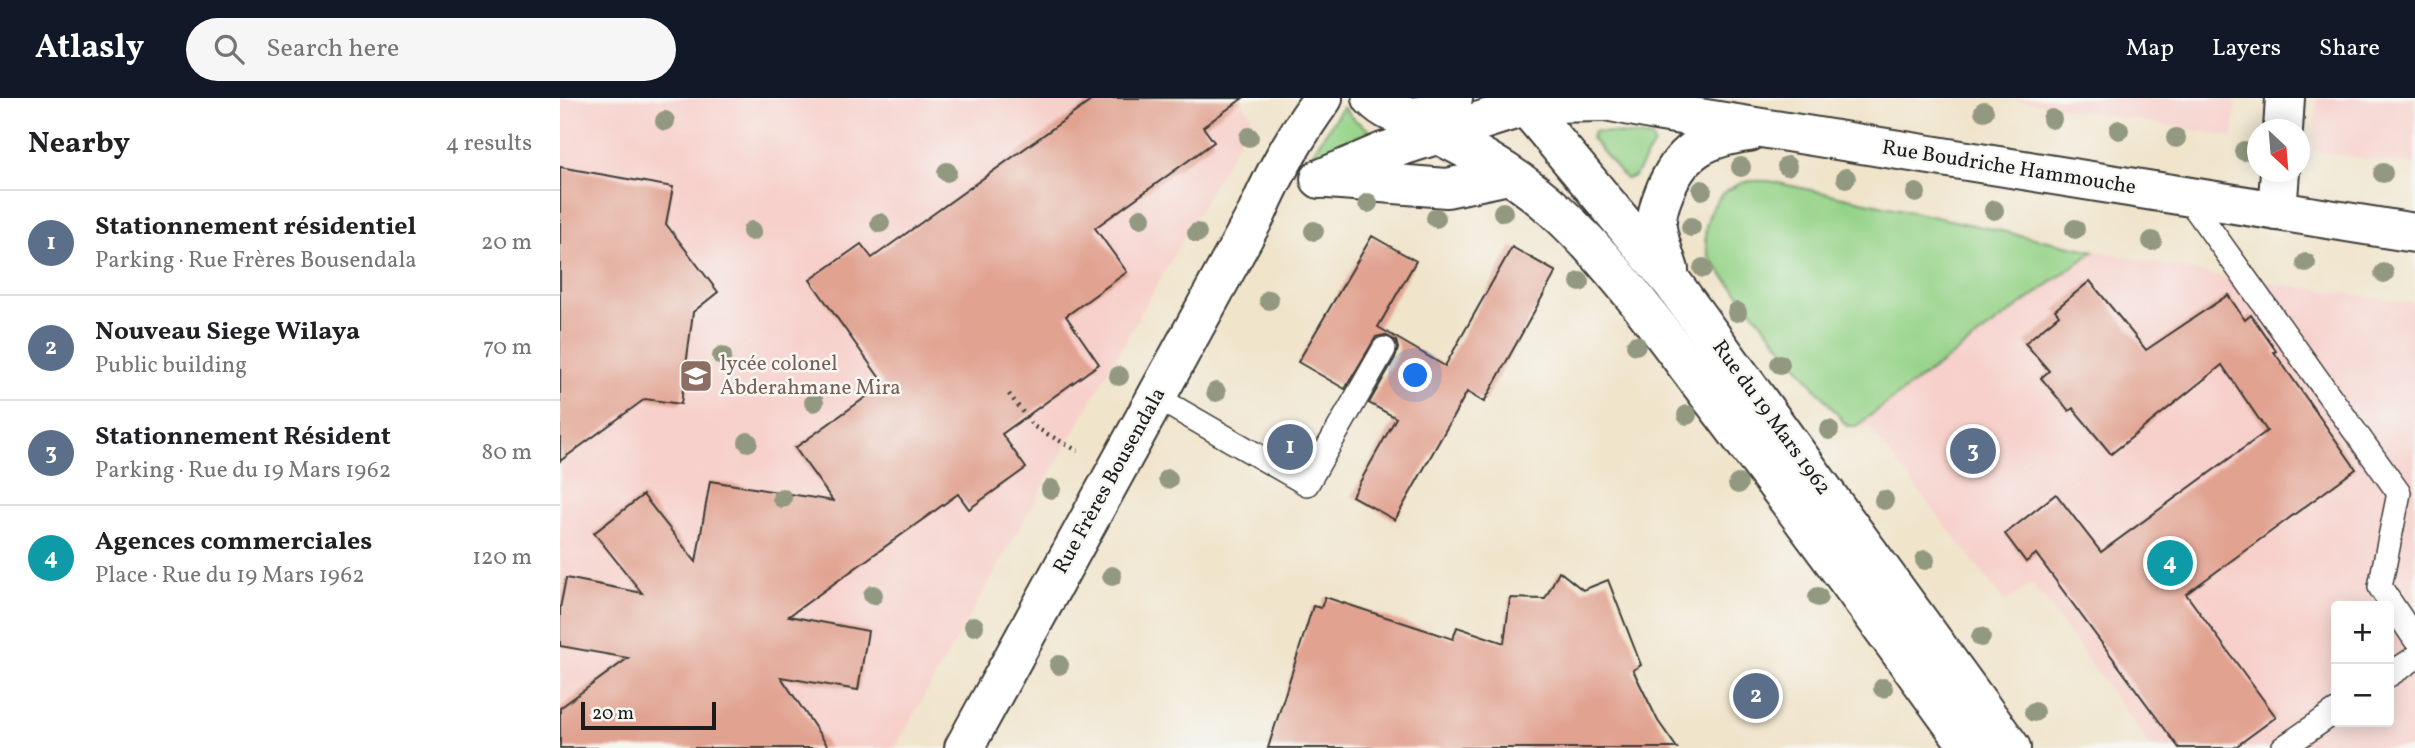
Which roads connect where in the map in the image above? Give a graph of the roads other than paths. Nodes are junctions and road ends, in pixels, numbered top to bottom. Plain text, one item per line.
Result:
1 (1322, 98) edge
2 (1452, 98) edge
3 (2285, 98) edge
4 (1597, 100) edge
5 (1523, 102) edge
6 (1385, 106) edge
7 (2284, 119) edge
8 (1770, 129) junction
9 (1441, 135) junction
10 (1509, 175) junction
11 (1320, 179) junction
12 (2279, 182) edge
13 (2187, 197) junction
14 (2277, 211) junction
15 (1257, 213) junction
16 (2415, 233) edge
17 (1672, 282) junction
18 (1384, 349) dead end
19 (1156, 397) junction
20 (2415, 639) edge
21 (2415, 657) edge
22 (2394, 672) edge
23 (2331, 714) edge
24 (964, 748) edge
25 (1969, 748) edge
26 (2011, 748) edge
27 (2283, 748) edge

1 - 15 street, Rue Frères Bousendala
2 - 6 street
3 - 7 street
4 - 5 street, Rue Boudriche Hammouche
4 - 8 street, Rue Boudriche Hammouche
5 - 9 street, Rue Boudriche Hammouche
5 - 17 street, Rue du 19 Mars 1962
6 - 9 street, Rue du 19 Mars 1962
8 - 13 street, Rue Boudriche Hammouche
8 - 17 street
9 - 10 street, Rue du 19 Mars 1962
9 - 11 street, Rue Boudriche Hammouche
10 - 11 street
10 - 25 street, Rue du 19 Mars 1962
11 - 15 street, Rue Boudriche Hammouche
12 - 14 street
13 - 14 street, Rue Boudriche Hammouche
13 - 20 lane
14 - 16 street, Rue Boudriche Hammouche
15 - 19 street, Rue Frères Bousendala
17 - 26 street, Rue du 19 Mars 1962
18 - 19 lane
19 - 24 street, Rue Frères Bousendala
21 - 22 lane
23 - 27 lane

